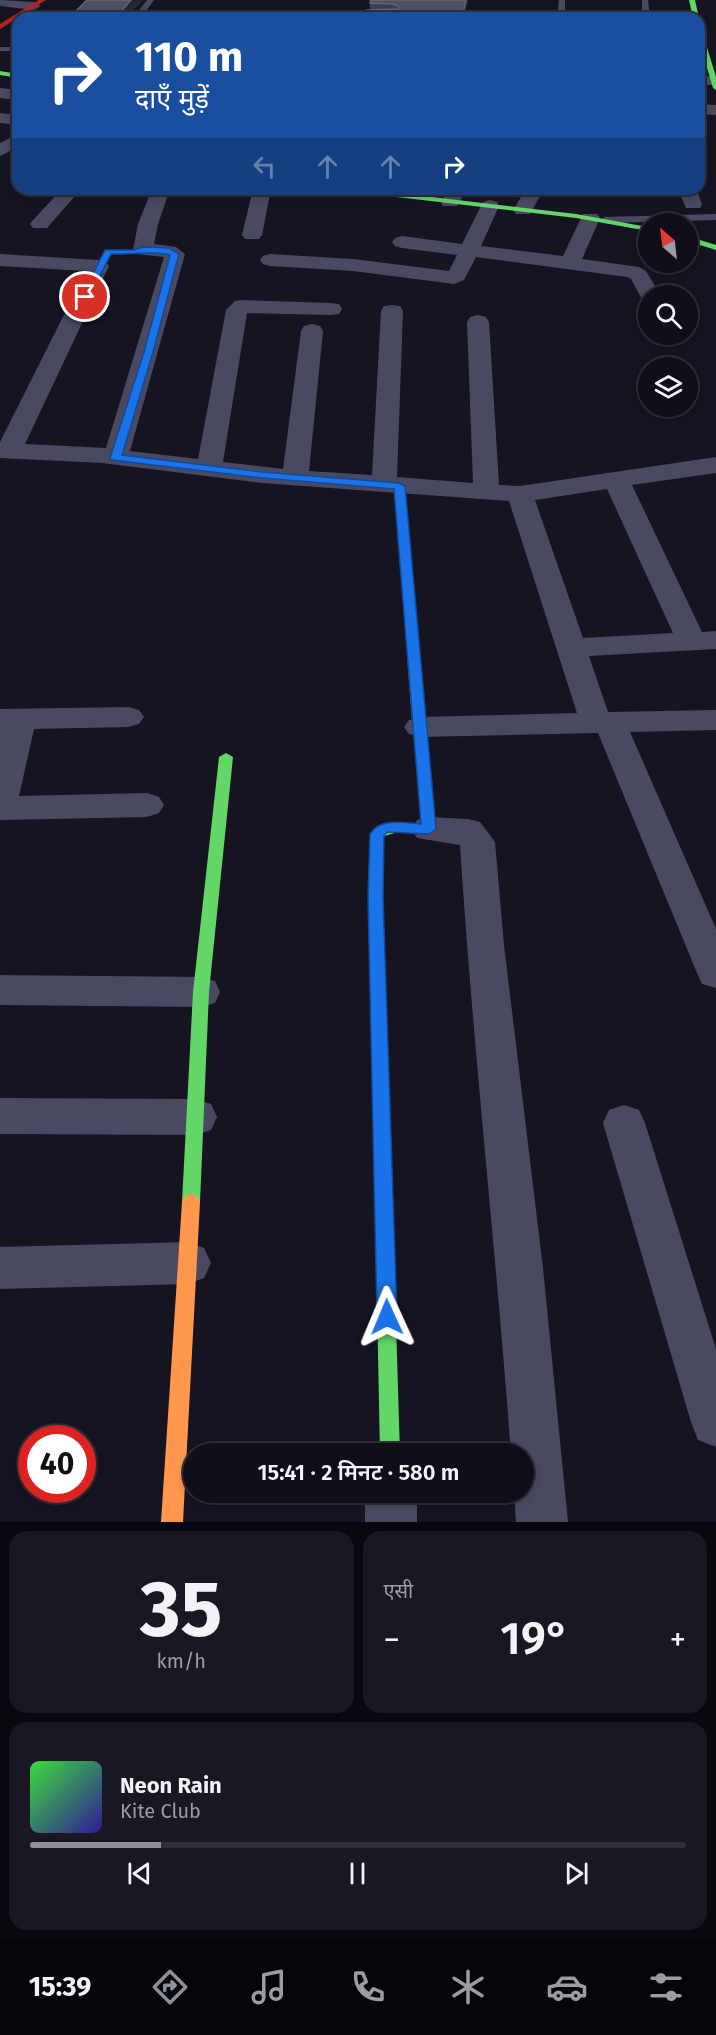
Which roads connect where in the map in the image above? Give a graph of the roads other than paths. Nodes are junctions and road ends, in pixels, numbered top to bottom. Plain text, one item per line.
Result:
1 (151, 0) edge
2 (0, 2) edge
3 (39, 3) edge
4 (24, 12) edge
5 (142, 12) edge
6 (711, 56) edge
7 (709, 83) edge
8 (10, 147) edge
9 (0, 157) edge
10 (67, 195) edge
11 (159, 195) edge
12 (261, 195) edge
13 (438, 195) edge
14 (532, 195) edge
15 (454, 196) edge
16 (490, 206) junction
17 (523, 210) junction
18 (716, 217) edge
19 (595, 219) junction
20 (698, 219) edge
21 (638, 220) edge
22 (40, 224) dead end
23 (638, 227) edge
24 (252, 235) dead end
25 (698, 241) edge
26 (402, 242) dead end
27 (0, 245) edge
28 (716, 248) edge
29 (469, 250) junction
30 (0, 260) edge
31 (270, 260) dead end
32 (570, 263) junction
33 (99, 266) junction
34 (644, 285) edge
35 (331, 309) dead end
36 (392, 311) dead end
37 (478, 322) dead end
38 (312, 331) dead end
39 (5, 450) edge
40 (116, 458) junction
41 (715, 467) edge
42 (209, 469) junction
43 (295, 477) junction
44 (616, 480) junction
45 (392, 486) junction
46 (486, 492) junction
47 (520, 494) junction
48 (704, 641) edge
49 (571, 648) junction
50 (128, 717) dead end
51 (10, 719) edge
52 (716, 720) edge
53 (603, 723) junction
54 (420, 727) junction
55 (226, 757) dead end
56 (147, 805) dead end
57 (0, 807) edge
58 (429, 829) junction
59 (716, 973) edge
60 (0, 990) edge
61 (201, 992) junction
62 (0, 1116) edge
63 (196, 1117) junction
64 (624, 1123) dead end
65 (188, 1263) junction
66 (0, 1268) edge
67 (716, 1422) edge
68 (390, 1443) edge
69 (391, 1503) edge
70 (172, 1522) edge
71 (392, 1522) edge
72 (542, 1522) edge

1 - 5 lane
2 - 3 street
3 - 4 street
6 - 7 street
8 - 9 street
10 - 22 street
11 - 40 street
12 - 24 street
13 - 15 street
14 - 17 street
15 - 16 street
16 - 17 street
16 - 29 street
17 - 19 street
18 - 20 lane
19 - 21 lane
19 - 23 street
19 - 32 street
25 - 28 street
26 - 29 street
27 - 33 street
29 - 31 street
29 - 32 street
30 - 33 street
32 - 34 street
33 - 39 street
35 - 42 street
36 - 45 street
37 - 46 street
38 - 43 street
39 - 40 street
40 - 42 street
41 - 44 street
42 - 43 street
43 - 45 street
44 - 47 street
44 - 48 street
45 - 46 street
45 - 54 street
46 - 47 street
47 - 49 street
48 - 49 street
49 - 53 street
50 - 51 street
51 - 57 street
52 - 53 street
53 - 54 street
53 - 59 street
54 - 58 street
55 - 61 street
56 - 57 street
58 - 68 street
58 - 72 street
60 - 61 street
61 - 63 street
62 - 63 street
63 - 65 street
64 - 67 street
65 - 66 street
65 - 70 street
69 - 71 street

